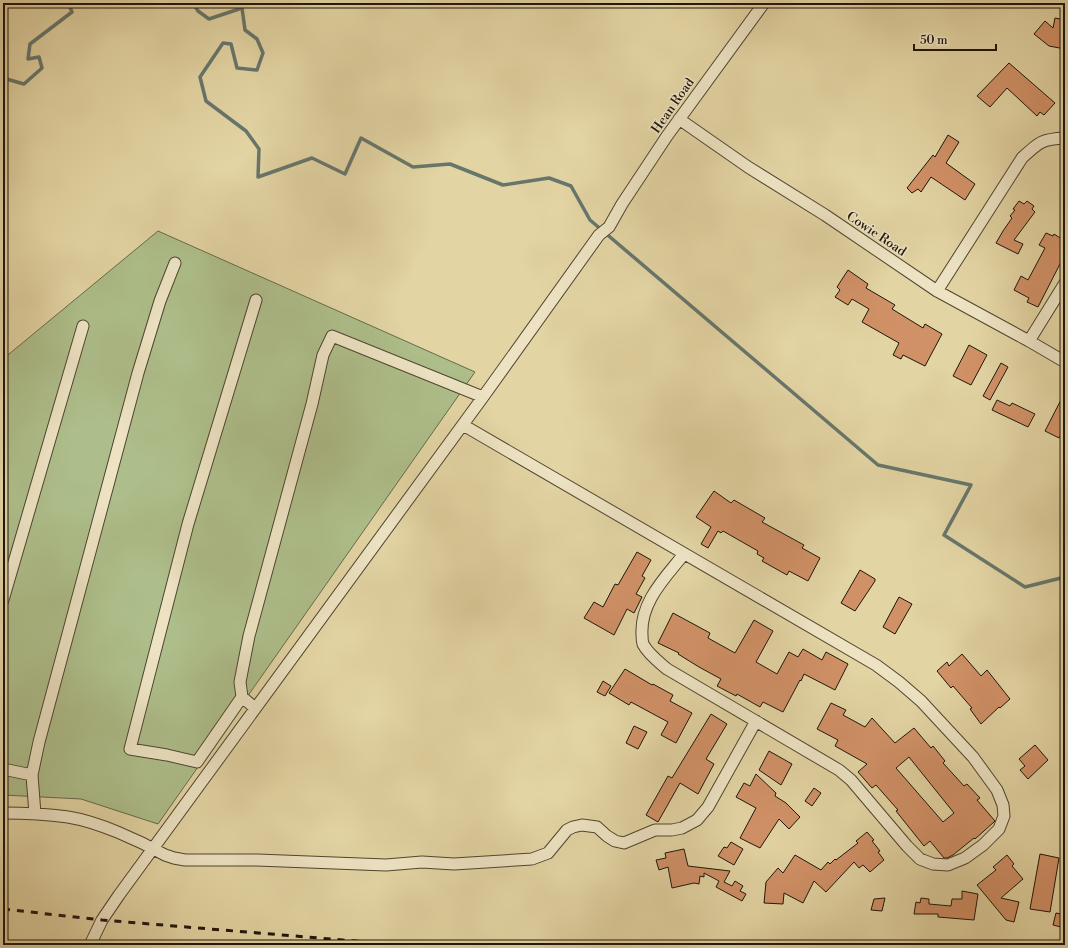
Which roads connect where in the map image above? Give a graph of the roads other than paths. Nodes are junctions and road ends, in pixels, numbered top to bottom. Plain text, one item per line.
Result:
1 (764, 3) edge
2 (679, 119) junction
3 (1065, 138) edge
4 (175, 263) dead end
5 (1065, 283) edge
6 (937, 291) junction
7 (256, 300) dead end
8 (83, 326) dead end
9 (1029, 341) junction
10 (1065, 362) edge
11 (483, 397) junction
12 (463, 425) junction
13 (684, 554) junction
14 (3, 600) edge
15 (242, 696) junction
16 (255, 708) junction
17 (756, 721) junction
18 (3, 769) edge
19 (32, 775) junction
20 (3, 813) edge
21 (35, 814) junction
22 (153, 848) junction
23 (90, 945) edge

1 - 2 street, Hean Road
2 - 6 street, Cowie Road
2 - 11 street, Hean Road
3 - 6 street
4 - 19 street
5 - 9 street
6 - 9 street, Cowie Road
7 - 15 street
8 - 14 street
9 - 10 street, Cowie Road
11 - 12 street, Hean Road
11 - 15 street
12 - 13 street
12 - 16 street, Hean Road
13 - 17 street
13 - 17 street
15 - 16 street
16 - 22 street, Hean Road
17 - 22 street
18 - 19 street
19 - 21 street
20 - 21 street
21 - 22 street
22 - 23 street, Hean Road

